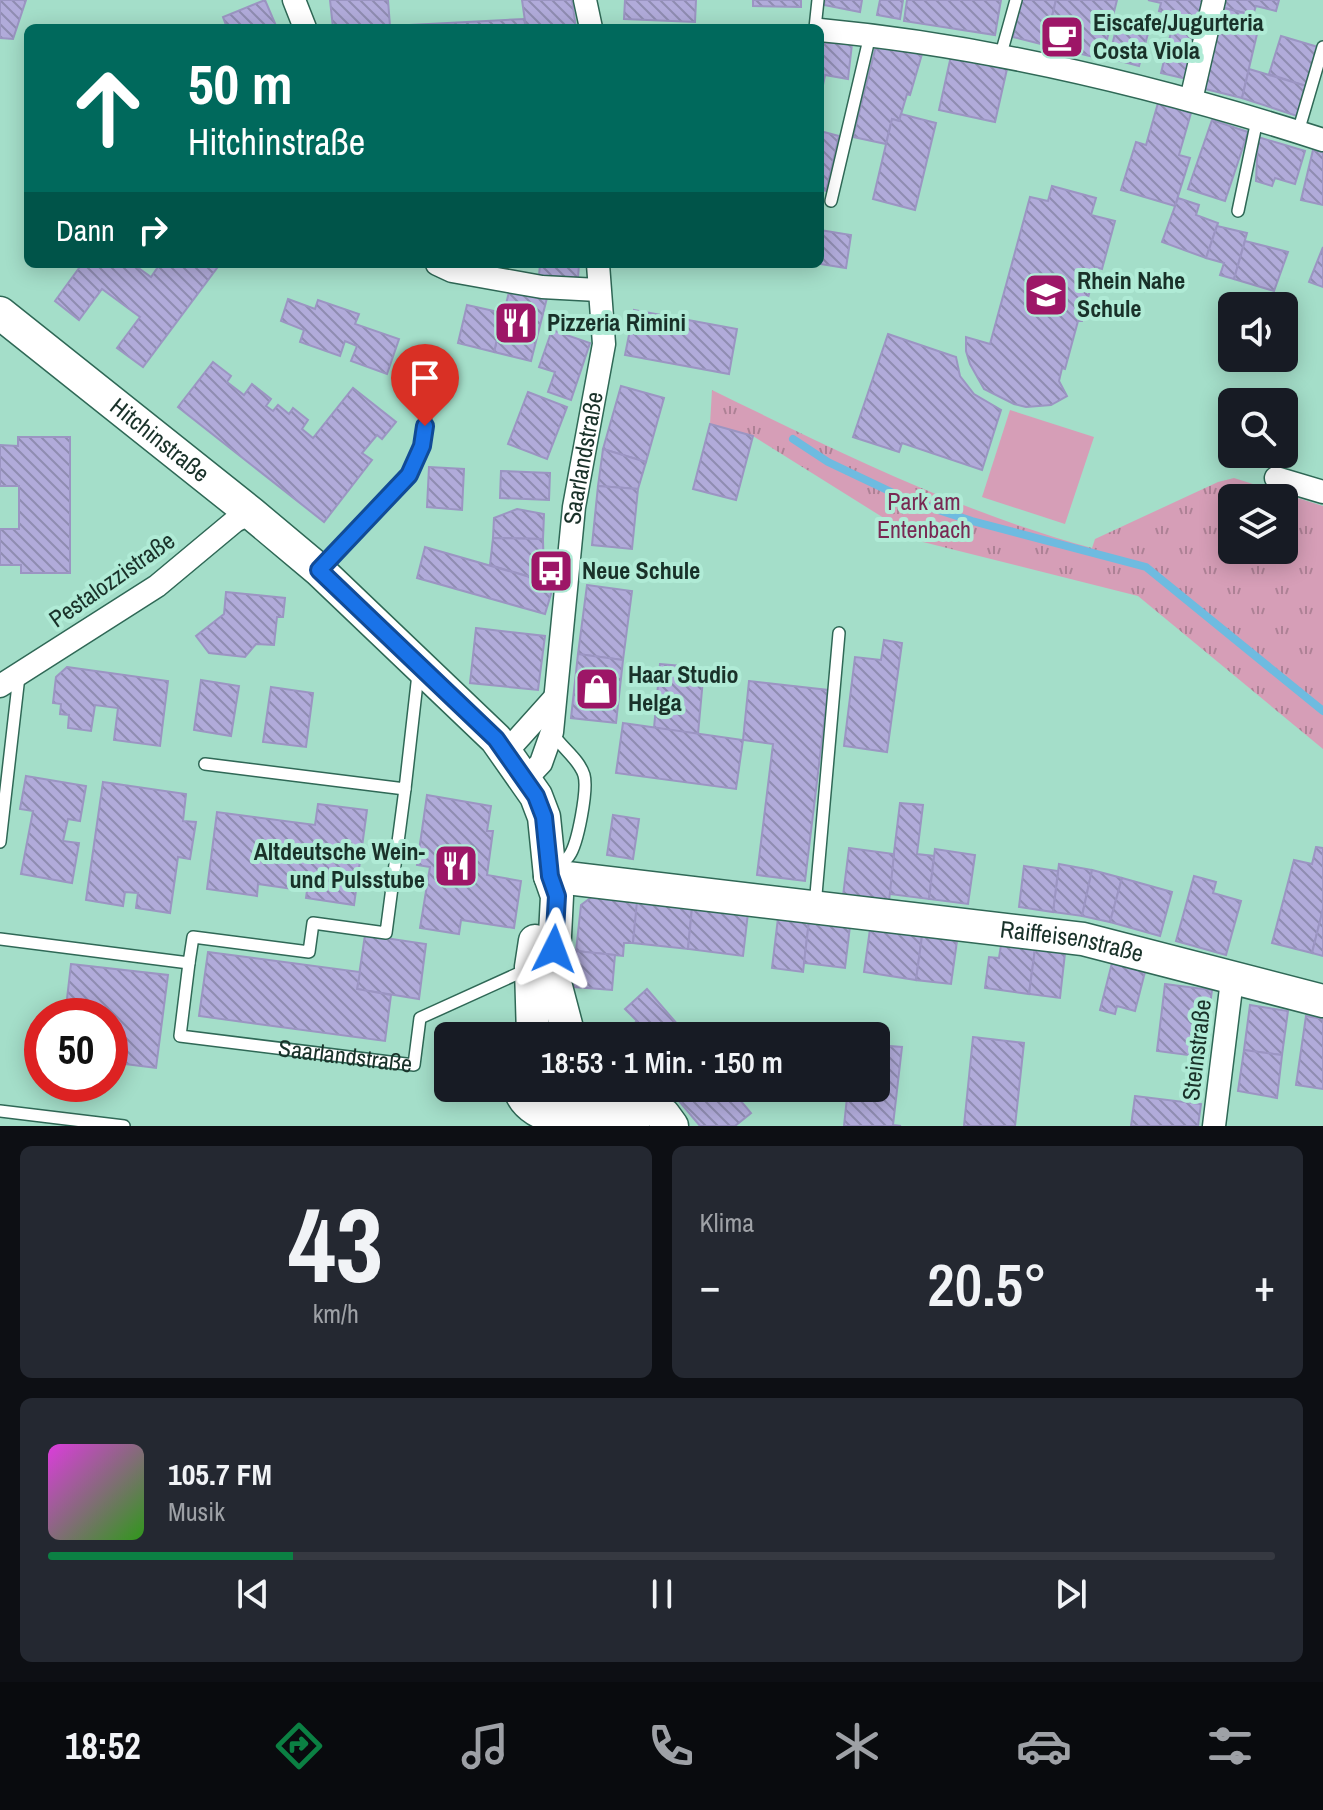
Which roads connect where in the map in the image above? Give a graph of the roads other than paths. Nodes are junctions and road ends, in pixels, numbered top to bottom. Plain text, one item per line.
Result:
1 (294, 0) edge
2 (585, 0) edge
3 (818, 0) edge
4 (1016, 0) edge
5 (1214, 0) edge
6 (303, 24) edge
7 (590, 24) edge
8 (818, 24) edge
9 (824, 30) edge
10 (870, 35) junction
11 (1323, 47) edge
12 (1001, 54) junction
13 (1191, 100) junction
14 (1257, 120) junction
15 (1298, 132) junction
16 (1323, 140) edge
17 (831, 201) dead end
18 (1238, 211) dead end
19 (446, 268) edge
20 (598, 268) edge
21 (598, 290) junction
22 (0, 313) edge
23 (427, 405) dead end
24 (1276, 478) dead end
25 (1323, 492) edge
26 (251, 513) junction
27 (319, 570) junction
28 (839, 633) dead end
29 (419, 665) junction
30 (10, 681) edge
31 (553, 700) junction
32 (552, 732) junction
33 (506, 752) junction
34 (205, 764) dead end
35 (525, 780) junction
36 (405, 789) junction
37 (0, 842) edge
38 (550, 876) junction
39 (815, 907) junction
40 (0, 939) edge
41 (189, 963) junction
42 (531, 967) junction
43 (1232, 980) junction
44 (1323, 1001) edge
45 (533, 1022) edge
46 (565, 1022) edge
47 (596, 1102) edge
48 (608, 1102) edge
49 (622, 1102) edge
50 (521, 1106) edge
51 (0, 1111) edge
52 (556, 1124) edge
53 (124, 1126) edge
54 (633, 1126) edge
55 (672, 1126) edge
56 (1214, 1126) edge

1 - 6 street
2 - 7 street
3 - 8 lane
4 - 12 lane
5 - 13 street
9 - 10 street
10 - 12 street
10 - 17 lane
11 - 15 lane
12 - 13 street
13 - 14 street
14 - 15 street
14 - 18 lane
15 - 16 street
19 - 21 street
20 - 21 street, Saarlandstraße
21 - 31 street, Saarlandstraße
22 - 26 main road, Hitchinstraße
23 - 27 lane
24 - 25 street
26 - 27 main road, Hitchinstraße
26 - 30 street, Pestalozzistraße
27 - 29 main road, Hitchinstraße
28 - 39 lane
29 - 33 main road, Hitchinstraße
29 - 36 lane
30 - 37 lane
31 - 32 street, Saarlandstraße
31 - 33 street
32 - 35 street, Saarlandstraße
32 - 38 lane
33 - 35 main road
34 - 36 lane
35 - 38 main road
36 - 41 lane, Saarlandstraße
38 - 39 main road, Raiffeisenstraße
38 - 42 main road
38 - 46 main road
39 - 43 main road, Raiffeisenstraße
40 - 41 lane
41 - 42 lane, Saarlandstraße
42 - 45 main road
43 - 44 main road, Raiffeisenstraße
43 - 56 street, Steinstraße
47 - 52 main road
48 - 54 main road
49 - 55 main road
50 - 52 main road
51 - 53 lane

